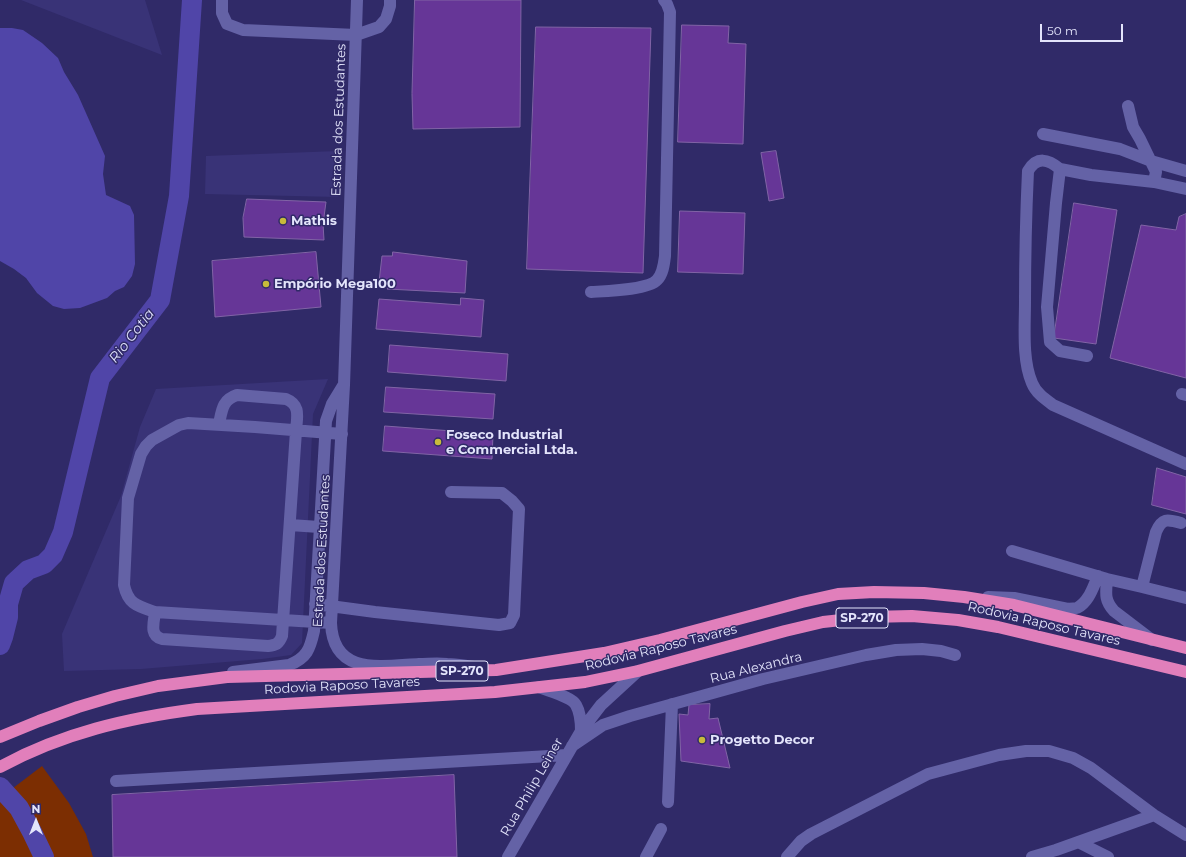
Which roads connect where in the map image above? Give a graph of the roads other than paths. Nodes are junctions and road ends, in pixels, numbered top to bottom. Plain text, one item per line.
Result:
1 (222, 0) edge
2 (357, 0) edge
3 (390, 0) edge
4 (664, 0) edge
5 (356, 35) junction
6 (1128, 106) dead end
7 (1043, 134) dead end
8 (1151, 161) junction
9 (1060, 169) junction
10 (1186, 171) edge
11 (1154, 182) junction
12 (1186, 189) edge
13 (591, 292) dead end
14 (1087, 356) dead end
15 (344, 385) junction
16 (219, 424) junction
17 (296, 431) junction
18 (325, 433) junction
19 (342, 434) junction
20 (1186, 464) edge
21 (451, 492) dead end
22 (1181, 523) dead end
23 (290, 525) junction
24 (319, 527) junction
25 (1012, 551) dead end
26 (1103, 577) junction
27 (1142, 587) junction
28 (964, 597) junction
29 (1186, 598) edge
30 (315, 604) junction
31 (332, 607) junction
32 (154, 612) junction
33 (283, 619) junction
34 (314, 622) junction
35 (331, 623) junction
36 (1152, 640) junction
37 (1186, 648) edge
38 (955, 655) dead end
39 (496, 670) junction
40 (638, 671) junction
41 (1186, 672) edge
42 (158, 686) junction
43 (539, 687) junction
44 (672, 704) junction
45 (581, 730) junction
46 (0, 737) edge
47 (570, 750) junction
48 (0, 768) edge
49 (116, 781) dead end
50 (668, 802) dead end
51 (1154, 815) junction
52 (661, 829) dead end
53 (1186, 835) edge
54 (1078, 842) junction
55 (508, 857) edge
56 (646, 857) edge
57 (787, 857) edge
58 (1032, 857) edge
59 (1108, 857) edge

1 - 5 street
2 - 5 street, Estrada dos Estudantes
3 - 5 street
4 - 13 street
5 - 15 street, Estrada dos Estudantes
6 - 8 street
7 - 8 street
8 - 10 street
8 - 11 street
9 - 11 street
9 - 14 street
9 - 20 street
11 - 12 street
15 - 18 street, Estrada dos Estudantes
15 - 19 street, Estrada dos Estudantes
16 - 17 street
16 - 17 street
16 - 32 street
17 - 18 street
17 - 23 street
18 - 19 street
18 - 24 street, Estrada dos Estudantes
19 - 31 street, Estrada dos Estudantes
21 - 31 street
22 - 27 street
23 - 24 street
23 - 33 street
24 - 30 street, Estrada dos Estudantes
25 - 26 street
26 - 27 street
26 - 28 street
26 - 36 street
27 - 29 street
28 - 36 highway, Rodovia Raposo Tavares / SP-270
28 - 39 highway, Rodovia Raposo Tavares / SP-270
30 - 31 street
30 - 34 street, Estrada dos Estudantes
31 - 35 street, Estrada dos Estudantes
32 - 33 street
32 - 33 street
33 - 34 street
34 - 35 street
34 - 42 street, Estrada dos Estudantes
35 - 39 street, Estrada dos Estudantes
36 - 37 highway, Rodovia Raposo Tavares / SP-270
38 - 44 street, Rua Alexandra
39 - 42 highway, Rodovia Raposo Tavares / SP-270
40 - 41 highway, Rodovia Raposo Tavares / SP-270
40 - 43 highway, Rodovia Raposo Tavares / SP-270
40 - 45 street, Rua Philip Leiner
42 - 46 highway, Rodovia Raposo Tavares / SP-270
43 - 45 street, Rua Philip Leiner
43 - 48 highway, Rodovia Raposo Tavares / SP-270
44 - 47 street, Rua Alexandra
44 - 50 street
45 - 47 street, Rua Philip Leiner
47 - 49 street
47 - 55 street, Rua Philip Leiner
51 - 53 street
51 - 54 street
51 - 57 street
52 - 56 street
54 - 58 street
54 - 59 street

